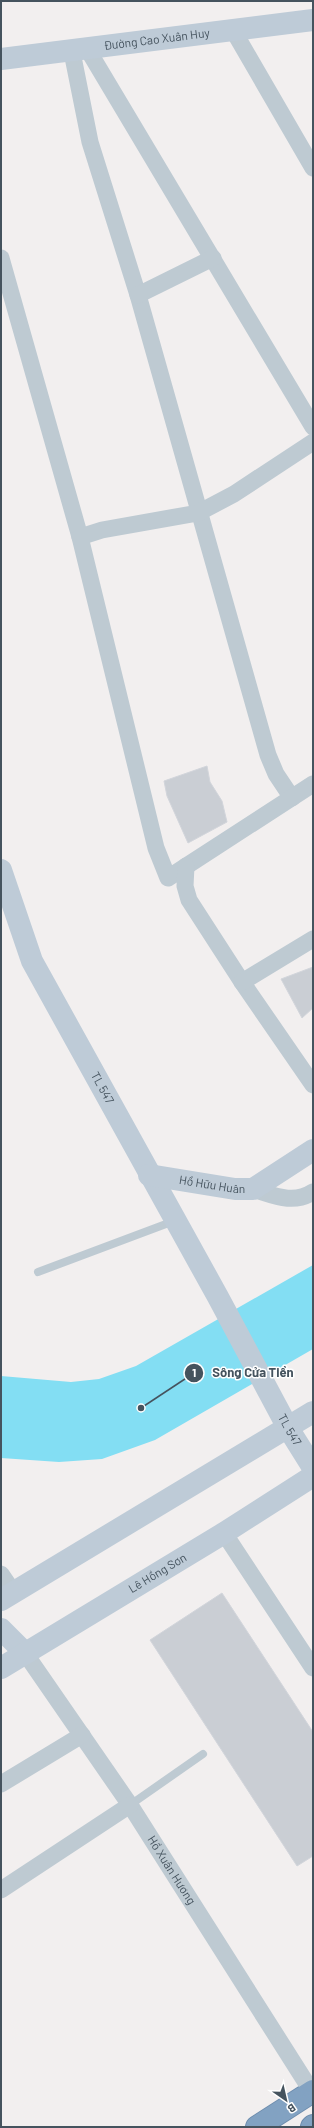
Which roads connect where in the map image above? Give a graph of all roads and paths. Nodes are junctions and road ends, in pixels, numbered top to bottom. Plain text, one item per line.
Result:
1 (313, 20) edge
2 (232, 30) junction
3 (80, 51) junction
4 (1, 59) edge
5 (313, 168) edge
6 (1, 258) edge
7 (213, 258) junction
8 (138, 295) junction
9 (313, 427) edge
10 (313, 442) edge
11 (198, 512) junction
12 (80, 537) junction
13 (313, 784) edge
14 (292, 798) junction
15 (186, 866) junction
16 (1, 870) edge
17 (313, 939) edge
18 (242, 982) junction
19 (313, 1085) edge
20 (313, 1150) edge
21 (149, 1175) junction
22 (253, 1189) junction
23 (313, 1192) edge
24 (175, 1220) junction
25 (38, 1272) dead end
26 (313, 1412) edge
27 (288, 1428) junction
28 (313, 1468) edge
29 (313, 1476) edge
30 (224, 1533) junction
31 (1, 1574) edge
32 (7, 1596) edge
33 (1, 1629) edge
34 (25, 1653) junction
35 (1, 1668) edge
36 (313, 1668) edge
37 (82, 1735) junction
38 (203, 1754) dead end
39 (1, 1784) edge
40 (130, 1806) junction
41 (1, 1890) edge
42 (313, 2092) edge
43 (257, 2127) edge

1 - 2 street, Đường Cao Xuân Huy
2 - 3 street, Đường Cao Xuân Huy
2 - 5 street
3 - 4 street, Đường Cao Xuân Huy
3 - 7 street
3 - 8 street
6 - 12 street
7 - 8 street
7 - 9 street
8 - 11 street
10 - 11 street
11 - 12 street
11 - 14 street
12 - 15 street
13 - 14 street
14 - 15 street
15 - 18 street
16 - 21 street, TL 547
17 - 18 street
18 - 19 street
20 - 22 street, Hồ Hữu Huân
21 - 22 street, Hồ Hữu Huân
21 - 24 street, TL 547
22 - 23 street
24 - 25 lane
24 - 27 street, TL 547
26 - 27 street
27 - 28 street, TL 547
27 - 32 street
29 - 30 street, Lê Hồng Sơn
30 - 34 street, Lê Hồng Sơn
30 - 36 street
31 - 32 street
33 - 34 street
34 - 35 street, Lê Hồng Sơn
34 - 37 street, Hồ Xuân Hương
37 - 39 street
37 - 40 street, Hồ Xuân Hương
38 - 40 lane
40 - 41 street
40 - 42 street, Hồ Xuân Hương
42 - 43 highway

